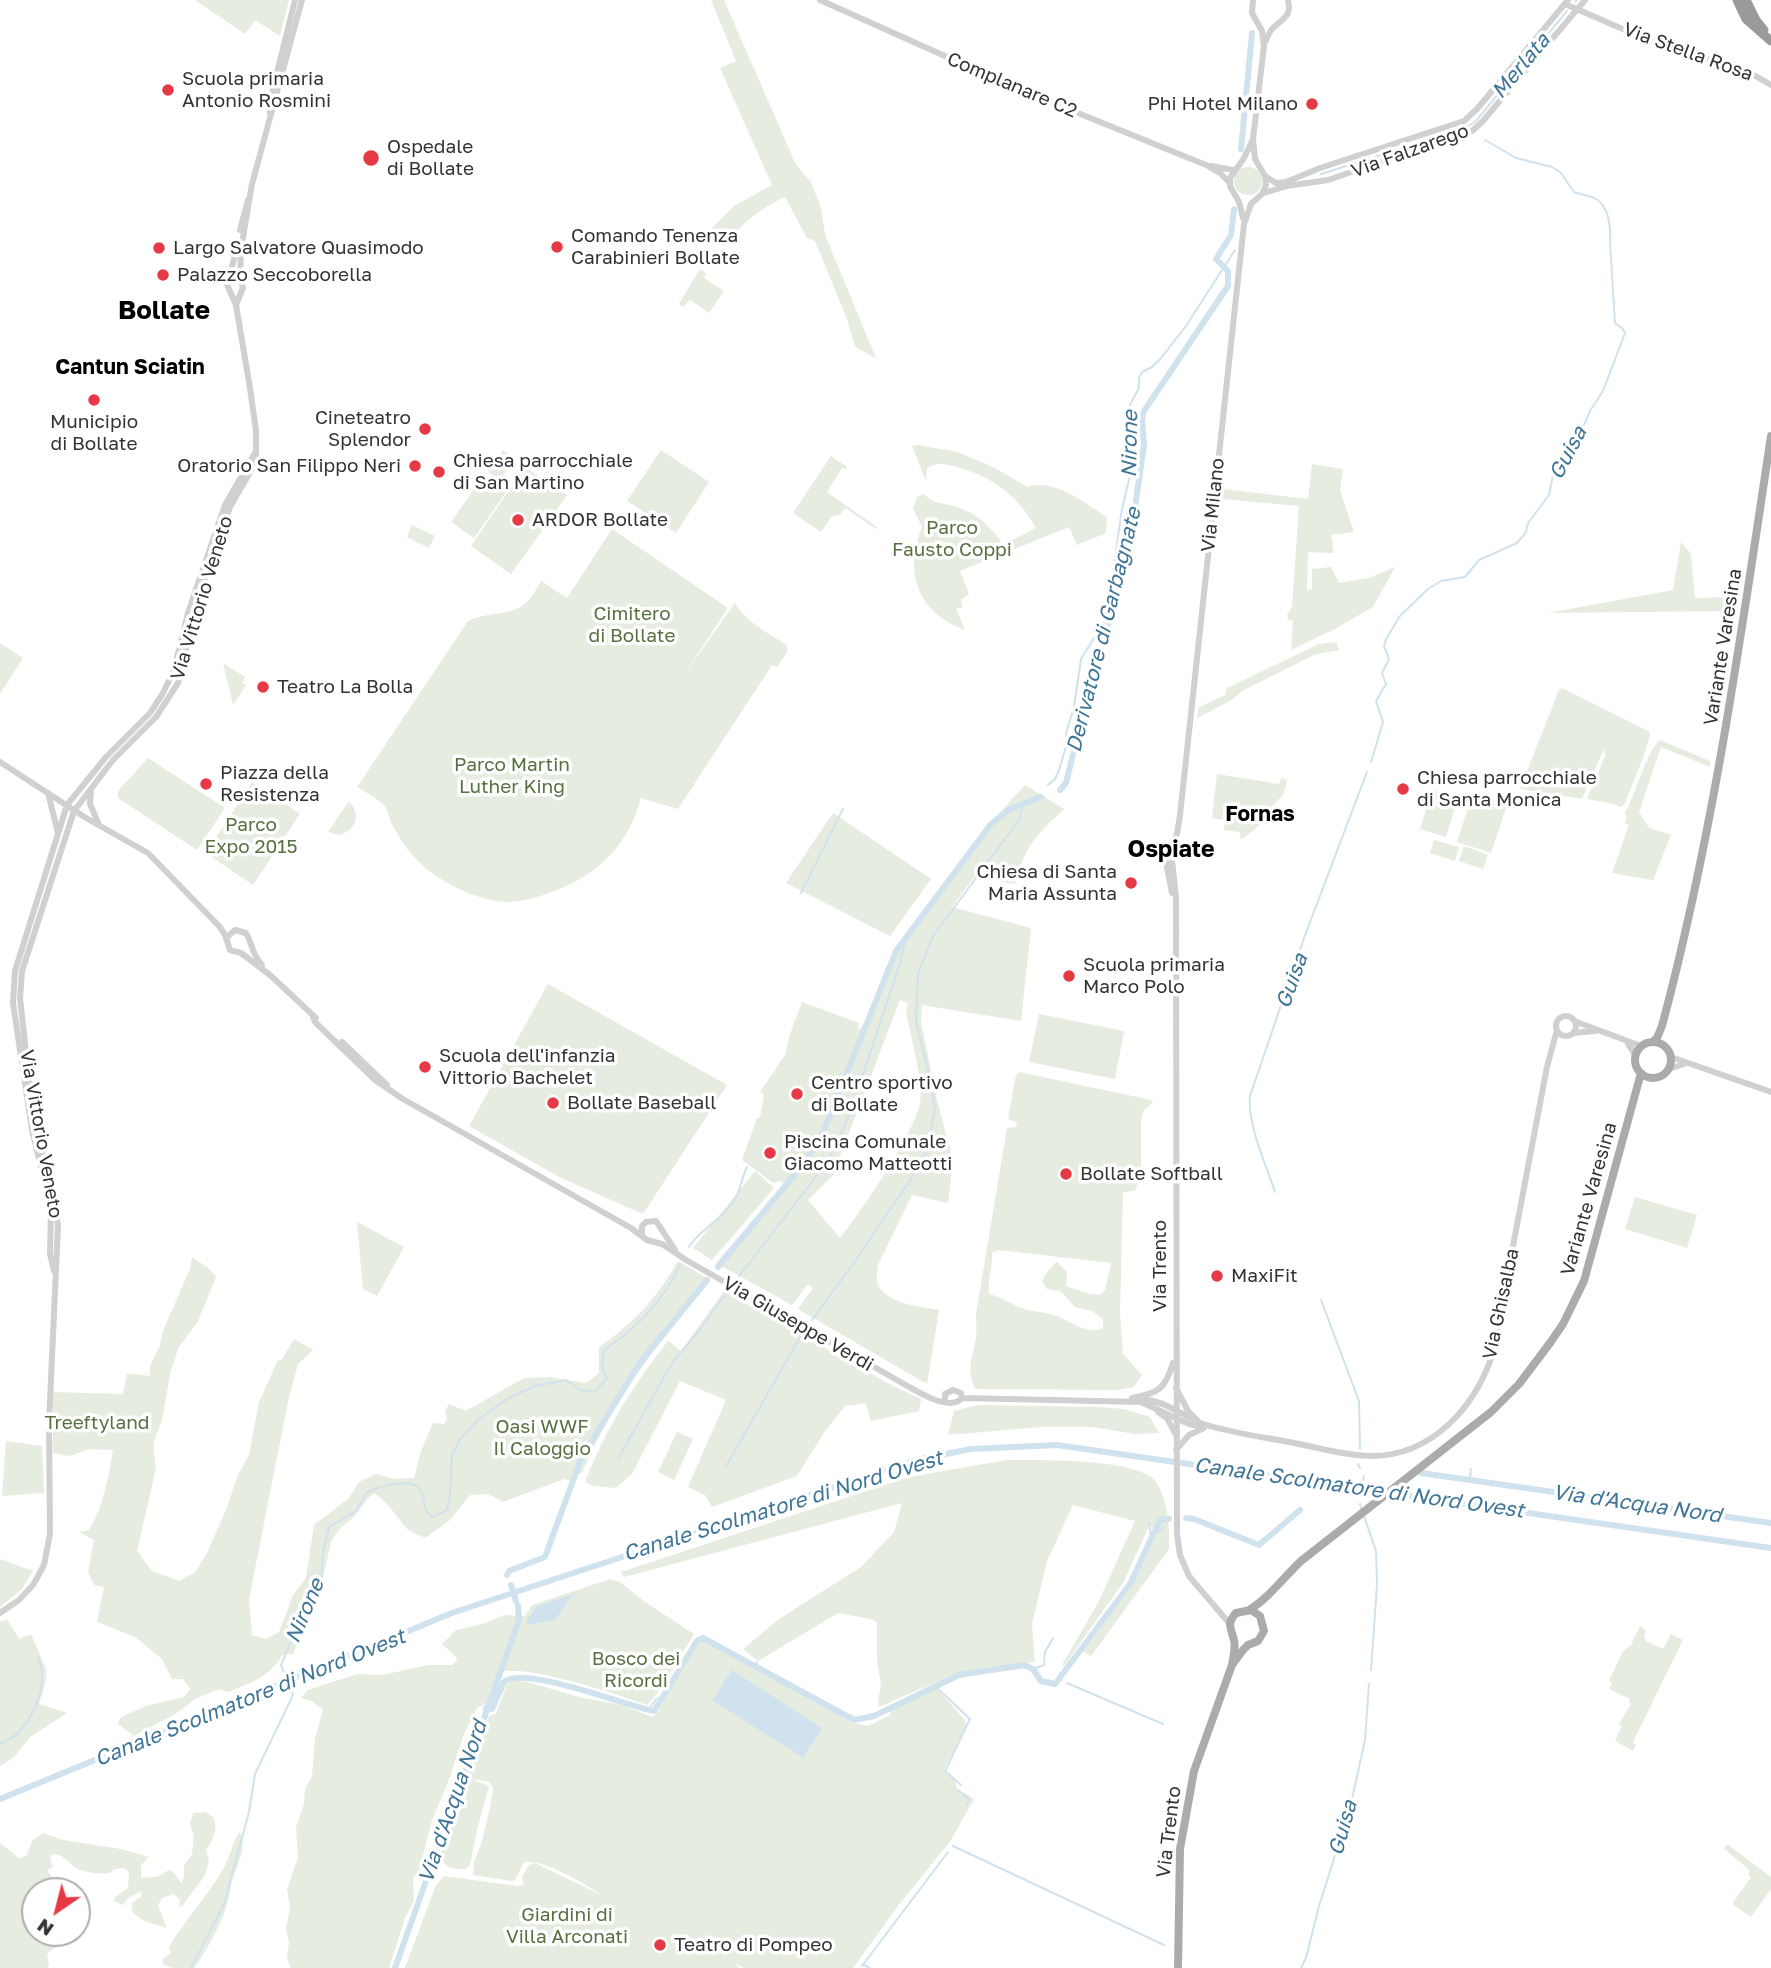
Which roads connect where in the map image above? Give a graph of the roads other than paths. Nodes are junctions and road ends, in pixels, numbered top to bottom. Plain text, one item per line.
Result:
1 (295, 0) edge
2 (302, 0) edge
3 (820, 0) edge
4 (1253, 0) edge
5 (1288, 0) edge
6 (1585, 0) edge
7 (1737, 0) edge
8 (1746, 0) edge
9 (1567, 2) edge
10 (1577, 10) junction
11 (1256, 19) junction
12 (1278, 25) junction
13 (1771, 35) edge
14 (1771, 41) edge
15 (1264, 46) junction
16 (1771, 85) edge
17 (270, 113) junction
18 (1252, 139) junction
19 (1206, 165) junction
20 (1259, 167) junction
21 (1235, 168) junction
22 (1265, 176) junction
23 (1229, 182) junction
24 (250, 195) junction
25 (1260, 195) junction
26 (1237, 196) junction
27 (1244, 224) junction
28 (231, 271) junction
29 (240, 279) junction
30 (231, 293) junction
31 (239, 295) junction
32 (236, 305) junction
33 (1771, 436) edge
34 (256, 451) junction
35 (0, 762) edge
36 (92, 786) junction
37 (47, 791) junction
38 (67, 805) junction
39 (74, 811) junction
40 (100, 827) junction
41 (59, 835) junction
42 (1169, 846) junction
43 (1169, 861) junction
44 (201, 908) junction
45 (233, 931) junction
46 (226, 938) junction
47 (250, 942) junction
48 (241, 953) junction
49 (270, 975) junction
50 (1574, 1021) junction
51 (1662, 1026) junction
52 (1557, 1031) junction
53 (1602, 1032) junction
54 (1569, 1034) junction
55 (1652, 1042) junction
56 (1627, 1043) junction
57 (1641, 1046) junction
58 (1665, 1046) junction
59 (1551, 1053) junction
60 (1636, 1056) junction
61 (1671, 1057) junction
62 (1689, 1064) junction
63 (1669, 1069) junction
64 (1641, 1073) junction
65 (1652, 1078) junction
66 (1637, 1092) junction
67 (1771, 1092) edge
68 (611, 1218) junction
69 (644, 1224) junction
70 (662, 1231) junction
71 (642, 1235) junction
72 (654, 1241) junction
73 (677, 1253) junction
74 (55, 1274) junction
75 (1175, 1355) junction
76 (1175, 1386) junction
77 (1136, 1397) junction
78 (944, 1398) junction
79 (962, 1398) junction
80 (1116, 1400) junction
81 (1175, 1414) junction
82 (1206, 1426) junction
83 (1176, 1436) junction
84 (1176, 1450) junction
85 (1266, 1598) junction
86 (1217, 1606) junction
87 (1249, 1610) junction
88 (0, 1613) edge
89 (1236, 1613) junction
90 (1260, 1616) junction
91 (1229, 1623) junction
92 (1234, 1640) junction
93 (1248, 1645) junction
94 (1232, 1665) junction
95 (1178, 1968) edge

1 - 17 street
2 - 17 street
3 - 19 street, Complanare C2
4 - 11 street
5 - 12 street
6 - 10 street, Via Falzarego
7 - 14 highway
8 - 13 highway
9 - 10 street, Via Stella Rosa
9 - 22 street, Via Falzarego
10 - 16 street, Via Stella Rosa
10 - 25 street, Via Falzarego
11 - 12 street
11 - 15 street
12 - 15 street
15 - 18 street
17 - 24 street
18 - 20 street
18 - 21 street
19 - 21 street, Complanare C2
19 - 23 street, Complanare C2
20 - 21 street
20 - 22 street
21 - 23 street
22 - 25 street
23 - 26 street
24 - 28 street
24 - 29 street
25 - 26 street
25 - 27 street, Via Milano
26 - 27 street, Via Milano
27 - 42 street, Via Milano
28 - 29 street
28 - 30 street
29 - 31 street
30 - 31 street
30 - 32 street
31 - 32 street
32 - 34 street
33 - 51 main road, Variante Varesina
34 - 36 street, Via Vittorio Veneto
34 - 38 street, Via Vittorio Veneto
35 - 37 street
36 - 39 street, Via Vittorio Veneto
36 - 40 street
37 - 38 street
37 - 41 street
38 - 39 street
38 - 41 street, Via Vittorio Veneto
39 - 40 street
39 - 74 street, Via Vittorio Veneto
40 - 44 street
41 - 74 street, Via Vittorio Veneto
42 - 43 street
42 - 43 street
43 - 75 street, Via Trento
44 - 45 street
44 - 46 street
45 - 46 street
45 - 47 street
46 - 48 street
47 - 48 street
47 - 49 street
48 - 49 street
49 - 68 street
50 - 52 street
50 - 53 street
50 - 54 street
51 - 55 main road, Variante Varesina
51 - 58 main road, Variante Varesina
52 - 54 street
52 - 59 street, Via Ghisalba
53 - 54 street
53 - 56 street
54 - 59 street
55 - 57 main road
55 - 58 main road
56 - 57 street
56 - 60 street
57 - 60 main road
58 - 61 main road, Variante Varesina
59 - 82 street, Via Ghisalba
60 - 64 main road, Variante Varesina
61 - 62 street
61 - 63 main road
62 - 63 street
62 - 67 street
63 - 65 main road, Variante Varesina
64 - 65 main road
64 - 66 main road, Variante Varesina
65 - 66 main road, Variante Varesina
66 - 85 main road, Variante Varesina
68 - 69 street
68 - 71 street
69 - 70 street
69 - 71 street
70 - 72 street
70 - 73 street, Via Giuseppe Verdi
71 - 72 street
72 - 73 street, Via Giuseppe Verdi
73 - 78 street, Via Giuseppe Verdi
74 - 88 street
75 - 76 street, Via Trento
75 - 77 street
76 - 81 street, Via Trento
76 - 82 street
77 - 80 street
77 - 81 street
78 - 79 street
78 - 79 street, Via Giuseppe Verdi
79 - 80 street
80 - 81 street
80 - 83 street
81 - 82 street, Via Ghisalba
81 - 83 street, Via Trento
82 - 84 street
83 - 84 street, Via Trento
84 - 86 street, Via Trento
85 - 87 main road, Variante Varesina
85 - 90 main road, Variante Varesina
86 - 89 street, Via Trento
86 - 91 street, Via Trento
87 - 89 main road
87 - 90 main road
89 - 91 main road
90 - 93 main road, Via Trento
91 - 92 main road, Via Trento
92 - 93 main road
92 - 94 main road, Via Trento
93 - 94 main road, Via Trento
94 - 95 main road, Via Trento

